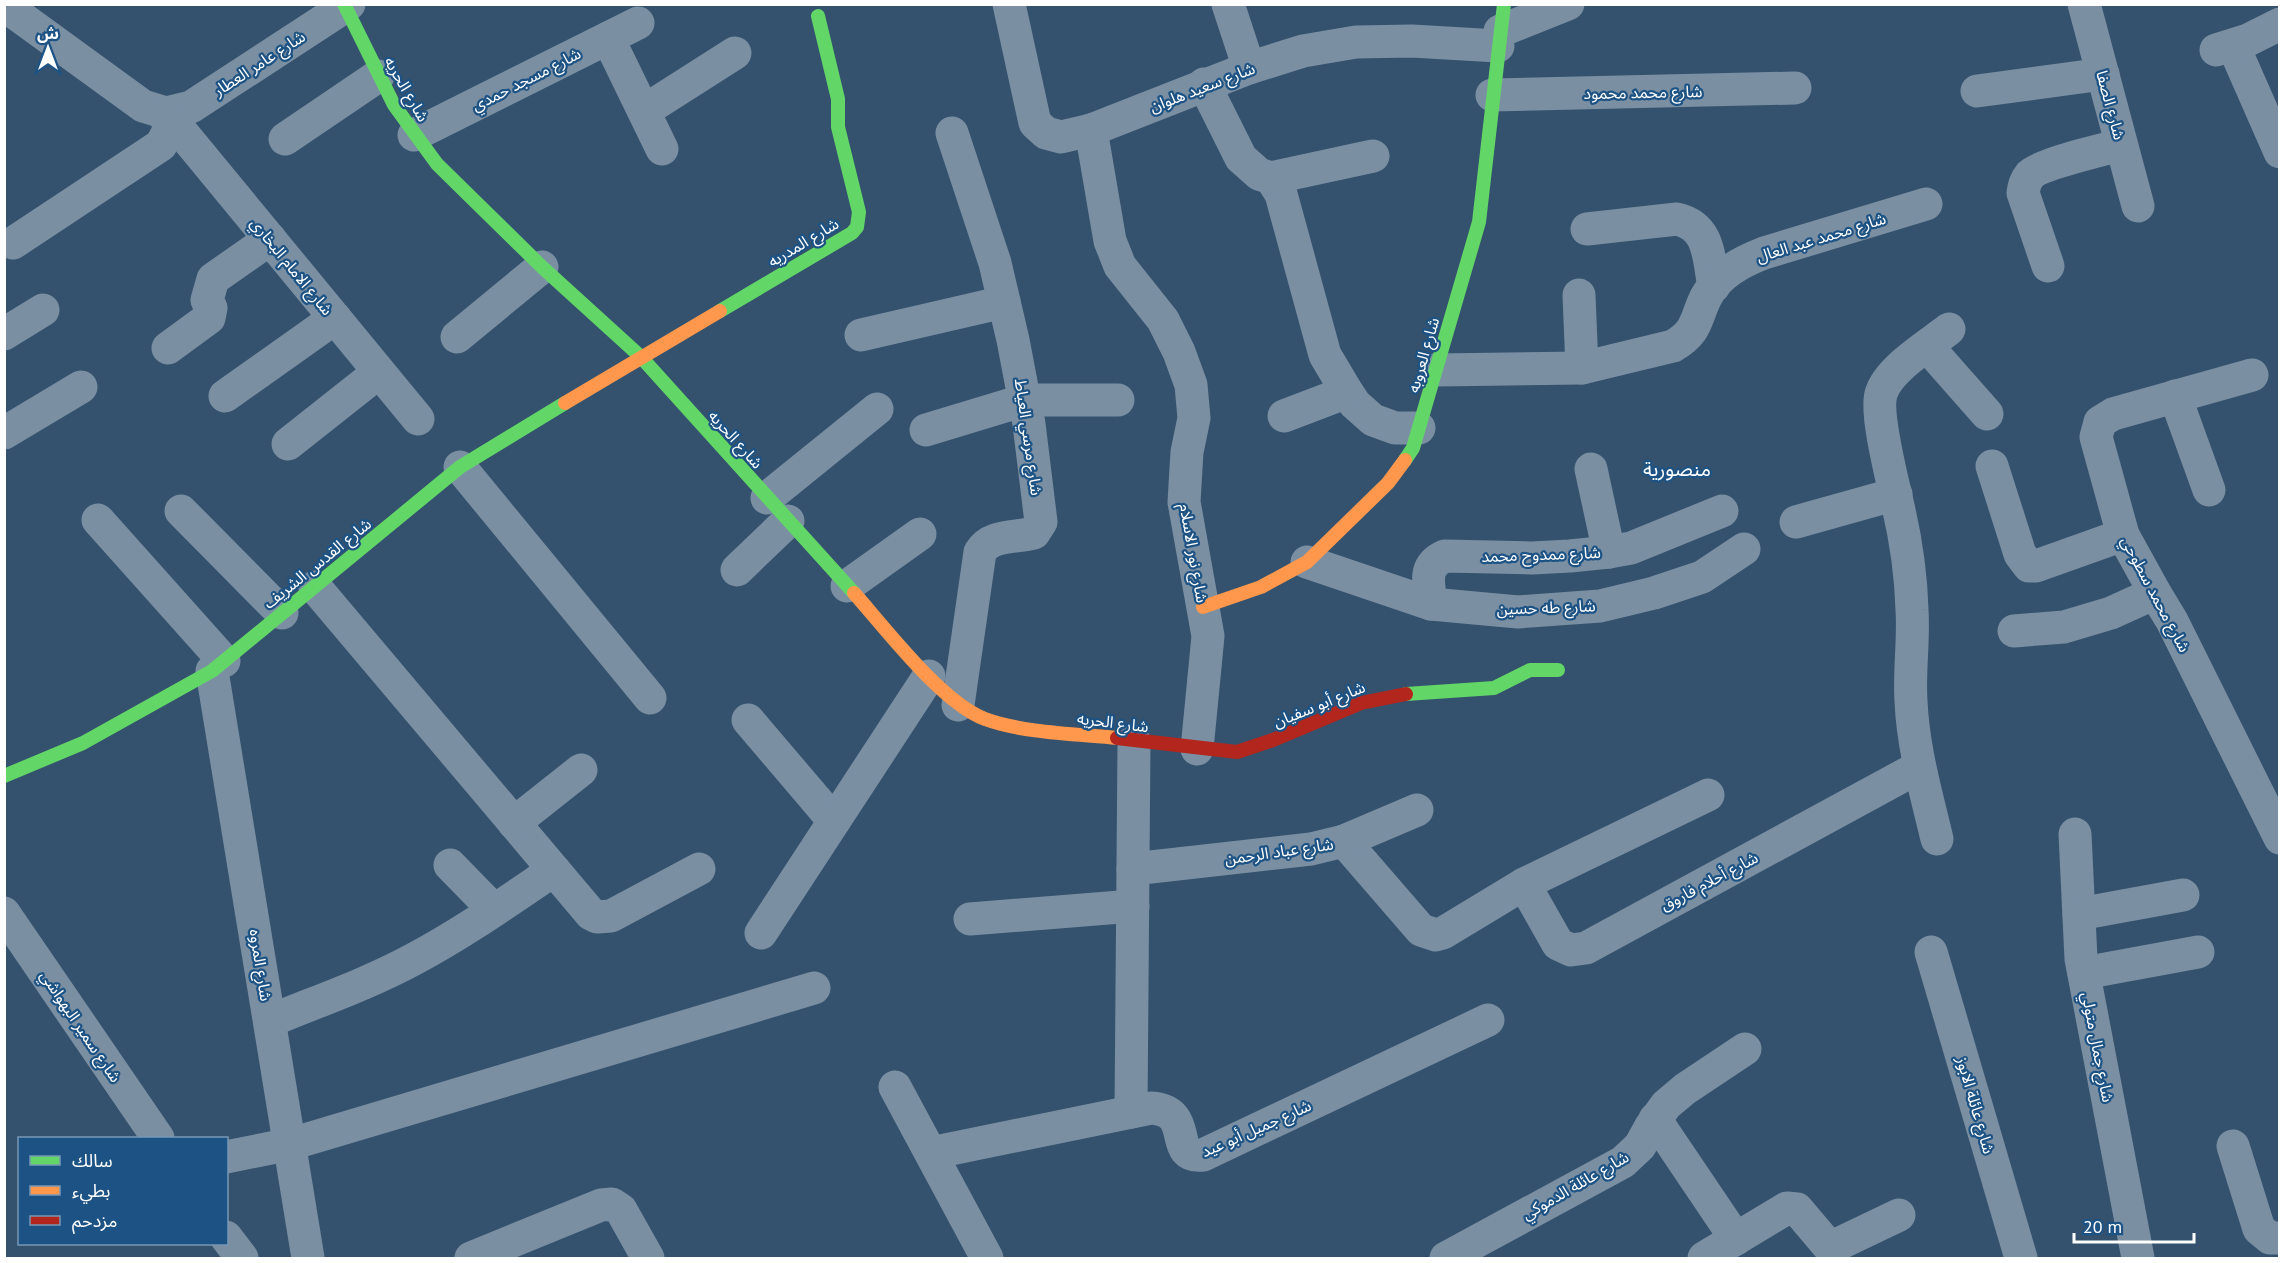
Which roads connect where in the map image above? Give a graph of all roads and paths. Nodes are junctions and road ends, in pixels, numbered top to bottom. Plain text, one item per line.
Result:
1 (1009, 4) edge
2 (1228, 4) edge
3 (1568, 4) edge
4 (2084, 4) edge
5 (4, 5) edge
6 (346, 5) edge
7 (818, 16) dead end
8 (638, 23) dead end
9 (2280, 24) edge
10 (1501, 27) edge
11 (608, 39) junction
12 (735, 53) dead end
13 (1249, 68) junction
14 (2103, 74) junction
15 (378, 76) junction
16 (1204, 84) junction
17 (1795, 88) dead end
18 (1977, 91) dead end
19 (1492, 95) junction
20 (644, 111) junction
21 (166, 113) junction
22 (1091, 130) junction
23 (952, 133) dead end
24 (414, 135) junction
25 (285, 139) dead end
26 (2121, 145) junction
27 (662, 149) dead end
28 (2280, 152) edge
29 (1372, 156) dead end
30 (1270, 178) junction
31 (1926, 204) dead end
32 (2138, 206) dead end
33 (1587, 229) dead end
34 (270, 239) junction
35 (13, 243) dead end
36 (2049, 266) dead end
37 (542, 267) junction
38 (1714, 286) junction
39 (1579, 295) dead end
40 (1004, 302) junction
41 (43, 310) dead end
42 (335, 318) junction
43 (4, 334) edge
44 (861, 335) dead end
45 (457, 338) dead end
46 (168, 348) dead end
47 (641, 357) junction
48 (1582, 368) junction
49 (1437, 370) junction
50 (379, 372) junction
51 (2252, 375) dead end
52 (81, 387) dead end
53 (1347, 392) junction
54 (225, 396) dead end
55 (2175, 396) junction
56 (1025, 400) junction
57 (1118, 400) dead end
58 (877, 409) dead end
59 (1987, 414) dead end
60 (1284, 416) dead end
61 (418, 419) dead end
62 (1419, 428) junction
63 (926, 430) dead end
64 (4, 433) edge
65 (288, 444) dead end
66 (1992, 466) dead end
67 (460, 467) junction
68 (1591, 469) dead end
69 (2209, 490) dead end
70 (1896, 494) junction
71 (778, 509) junction
72 (181, 510) dead end
73 (1722, 510) dead end
74 (98, 520) dead end
75 (1796, 522) dead end
76 (920, 534) dead end
77 (2123, 535) junction
78 (1744, 549) dead end
79 (1609, 552) junction
80 (1307, 562) junction
81 (737, 570) dead end
82 (847, 586) junction
83 (315, 587) junction
84 (2154, 593) junction
85 (1431, 604) junction
86 (1203, 607) junction
87 (282, 613) junction
88 (2014, 630) dead end
89 (218, 666) junction
90 (1558, 670) dead end
91 (929, 676) junction
92 (651, 698) dead end
93 (958, 705) junction
94 (748, 720) dead end
95 (1134, 741) junction
96 (1197, 748) junction
97 (1919, 767) junction
98 (581, 770) dead end
99 (4, 776) edge
100 (1708, 795) dead end
101 (1418, 810) dead end
102 (834, 821) junction
103 (514, 823) junction
104 (2075, 834) dead end
105 (2280, 838) edge
106 (1937, 839) dead end
107 (1344, 841) junction
108 (450, 865) dead end
109 (1133, 868) junction
110 (699, 869) dead end
111 (554, 870) junction
112 (1524, 884) junction
113 (2183, 895) dead end
114 (1133, 906) junction
115 (494, 910) junction
116 (4, 913) edge
117 (2079, 914) junction
118 (970, 919) dead end
119 (761, 933) dead end
120 (1931, 952) dead end
121 (2198, 952) dead end
122 (2084, 973) junction
123 (814, 988) dead end
124 (1488, 1020) dead end
125 (270, 1021) junction
126 (1745, 1049) dead end
127 (895, 1087) dead end
128 (1131, 1112) junction
129 (1655, 1119) junction
130 (157, 1137) edge
131 (291, 1144) junction
132 (2233, 1146) dead end
133 (931, 1153) junction
134 (228, 1157) edge
135 (1899, 1215) dead end
136 (2280, 1238) edge
137 (228, 1239) edge
138 (1736, 1239) junction
139 (242, 1258) edge
140 (308, 1258) edge
141 (471, 1258) edge
142 (648, 1258) edge
143 (987, 1258) edge
144 (1446, 1258) edge
145 (1704, 1258) edge
146 (2021, 1258) edge
147 (2138, 1258) edge

1 - 22 street, شارع سعيد هلوان
2 - 13 street
3 - 10 street
4 - 14 street, شارع الصفا
5 - 21 street
6 - 15 street, شارع الحريه
6 - 21 street, شارع عامر العطار
7 - 47 street, شارع المدريه
8 - 11 street, شارع مسجد حمدي
9 - 28 street
10 - 13 street, شارع سعيد هلوان
10 - 19 street, شارع العروبه
11 - 20 street
11 - 24 street, شارع مسجد حمدي
12 - 20 street
13 - 16 street, شارع سعيد هلوان
14 - 18 street
14 - 26 street, شارع الصفا
15 - 24 street, شارع الحريه
15 - 25 street
16 - 22 street, شارع سعيد هلوان
16 - 30 street
17 - 19 street, شارع محمد محمود
19 - 49 street, شارع العروبه
20 - 27 street
21 - 34 street, شارع الامام البخاري
21 - 35 street
22 - 86 street, شارع نور الاسلام
23 - 40 street, شارع مرسي العياط
24 - 37 street, شارع الحريه
26 - 32 street, شارع الصفا
26 - 36 street
29 - 30 street
30 - 53 street
31 - 38 street, شارع محمد عبد العال
33 - 38 street
34 - 42 street, شارع الامام البخاري
34 - 46 street
37 - 45 street
37 - 47 street, شارع الحريه
38 - 48 street, شارع محمد عبد العال
39 - 48 street
40 - 44 street
40 - 56 street, شارع مرسي العياط
41 - 43 street
42 - 50 street, شارع الامام البخاري
42 - 54 street
47 - 67 street, شارع القدس الشريف
47 - 71 street, شارع الحريه
48 - 49 street, شارع محمد عبد العال
49 - 62 street, شارع العروبه
50 - 61 street, شارع الامام البخاري
50 - 65 street
51 - 55 street, شارع محمد سطوحي
52 - 64 street
53 - 60 street
53 - 62 street
55 - 69 street
55 - 77 street, شارع محمد سطوحي
56 - 57 street
56 - 63 street
56 - 93 street, شارع مرسي العياط
58 - 71 street
59 - 70 street
62 - 80 street, شارع العروبه
66 - 77 street
67 - 83 street, شارع القدس الشريف
67 - 92 street
68 - 79 street
70 - 75 street
70 - 97 street
71 - 81 street
71 - 82 street, شارع الحريه
72 - 87 street
73 - 79 street, شارع ممدوح محمد
74 - 89 street
76 - 82 street
77 - 84 street, شارع محمد سطوحي
78 - 85 street, شارع طه حسين
79 - 85 street, شارع ممدوح محمد
80 - 85 street, شارع طه حسين
80 - 86 street, شارع العروبه
82 - 91 street, شارع الحريه
83 - 87 street, شارع القدس الشريف
83 - 103 street
84 - 88 street
84 - 105 street, شارع محمد سطوحي
86 - 96 street, شارع نور الاسلام
87 - 89 street, شارع القدس الشريف
89 - 99 street, شارع القدس الشريف
89 - 125 street, شارع المروه
90 - 96 street, شارع أبو سفيان
91 - 93 street, شارع الحريه
91 - 102 street
93 - 95 street, شارع الحريه
94 - 102 street
95 - 96 street, شارع الحريه
95 - 109 street
97 - 106 street
97 - 112 street, شارع أحلام فاروق
98 - 103 street
100 - 112 street
101 - 107 street, شارع عباد الرحمن
102 - 119 street
103 - 111 street
104 - 117 street, شارع جمال متولي
107 - 109 street, شارع عباد الرحمن
107 - 112 street
108 - 115 street
109 - 114 street
110 - 111 street
111 - 115 street
113 - 117 street
114 - 118 street
114 - 128 street
115 - 125 street
116 - 130 street, شارع سمير البهواشي
117 - 122 street, شارع جمال متولي
120 - 146 street, شارع عائلة الابوز
121 - 122 street
122 - 147 street, شارع جمال متولي
123 - 131 street
124 - 128 street, شارع جميل أبو عيد
125 - 131 street, شارع المروه
126 - 129 street, شارع عائلة الدموكي
127 - 133 street
128 - 133 street, شارع جميل أبو عيد
129 - 138 street
129 - 144 street, شارع عائلة الدموكي
131 - 134 street
131 - 140 street, شارع المروه
132 - 136 street
133 - 143 street
135 - 138 street
137 - 139 street
138 - 145 street
141 - 142 street

